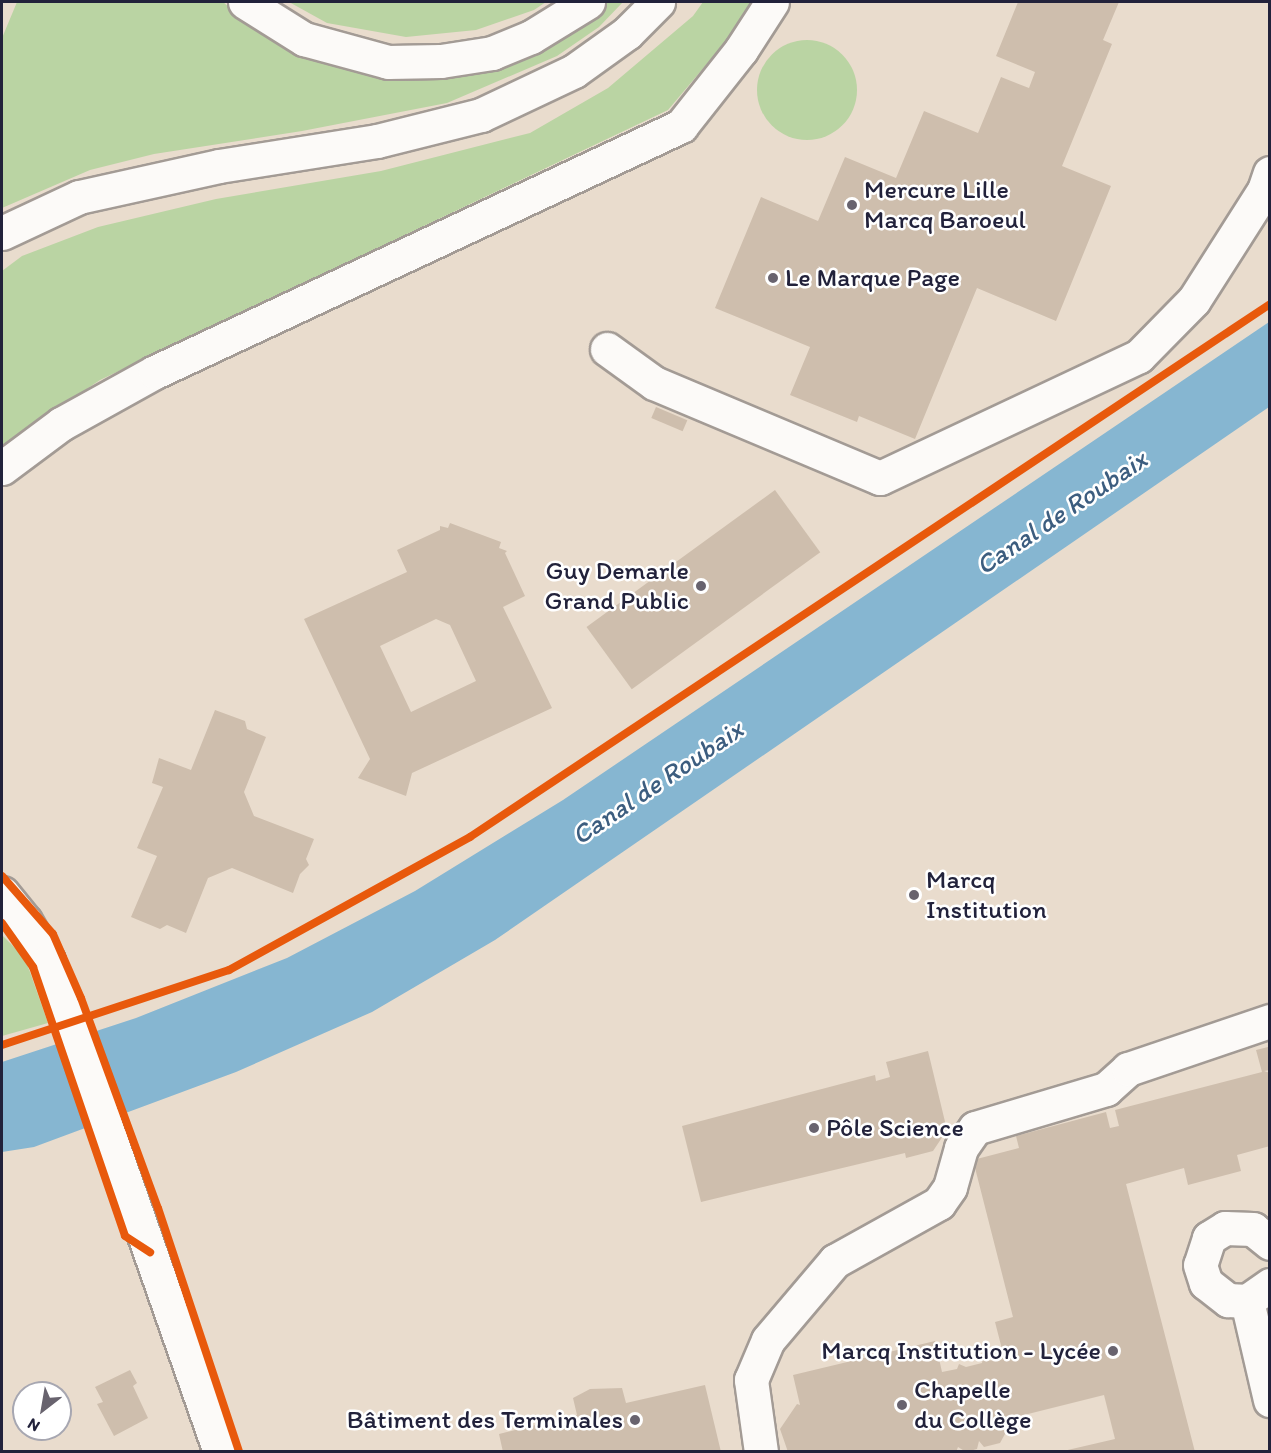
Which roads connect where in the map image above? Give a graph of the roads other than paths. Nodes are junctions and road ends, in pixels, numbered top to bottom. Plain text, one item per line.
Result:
1 (245, 2) edge
2 (588, 2) edge
3 (658, 2) edge
4 (772, 2) edge
5 (1269, 173) edge
6 (2, 233) edge
7 (607, 349) dead end
8 (2, 468) edge
9 (2, 893) edge
10 (2, 909) edge
11 (33, 933) junction
12 (1269, 1021) edge
13 (1269, 1243) edge
14 (1258, 1293) edge
15 (1267, 1391) edge
16 (220, 1452) edge
17 (761, 1452) edge

1 - 2 main road
3 - 6 main road
4 - 8 main road
5 - 7 main road
9 - 11 main road
10 - 11 main road
11 - 16 main road
12 - 17 main road
13 - 14 main road
14 - 15 main road

